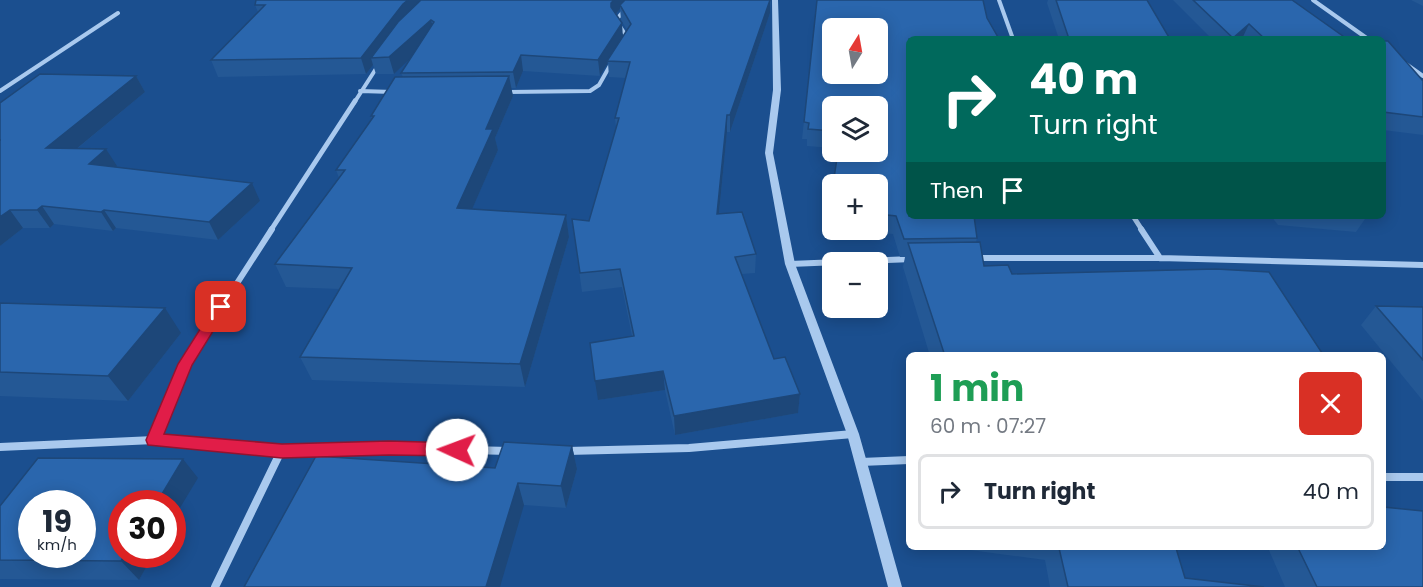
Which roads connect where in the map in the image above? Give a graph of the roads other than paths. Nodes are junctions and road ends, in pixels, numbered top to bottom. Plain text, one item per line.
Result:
1 (633, 0) edge
2 (775, 0) edge
3 (999, 0) edge
4 (1313, 0) edge
5 (118, 13) dead end
6 (1011, 36) edge
7 (1364, 36) edge
8 (622, 47) edge
9 (386, 55) edge
10 (616, 57) edge
11 (1399, 60) edge
12 (1423, 76) edge
13 (0, 91) edge
14 (360, 91) junction
15 (496, 92) edge
16 (403, 93) edge
17 (1135, 219) edge
18 (964, 258) edge
19 (1160, 258) junction
20 (918, 259) edge
21 (790, 264) junction
22 (1423, 265) edge
23 (853, 434) junction
24 (154, 440) junction
25 (0, 447) edge
26 (282, 451) junction
27 (513, 451) edge
28 (558, 452) edge
29 (906, 460) edge
30 (861, 462) junction
31 (1386, 477) edge
32 (1423, 477) edge
33 (214, 587) edge
34 (895, 587) edge

1 - 8 street
2 - 21 street
3 - 6 street
4 - 7 street
5 - 13 street
9 - 14 street
10 - 15 street
11 - 12 street
14 - 16 street
14 - 24 street
17 - 19 street
18 - 19 street
19 - 22 street
20 - 21 street
21 - 23 street
23 - 28 street
23 - 30 street
24 - 25 street
24 - 26 street
26 - 27 street
26 - 33 street
29 - 30 street
30 - 34 street
31 - 32 street

